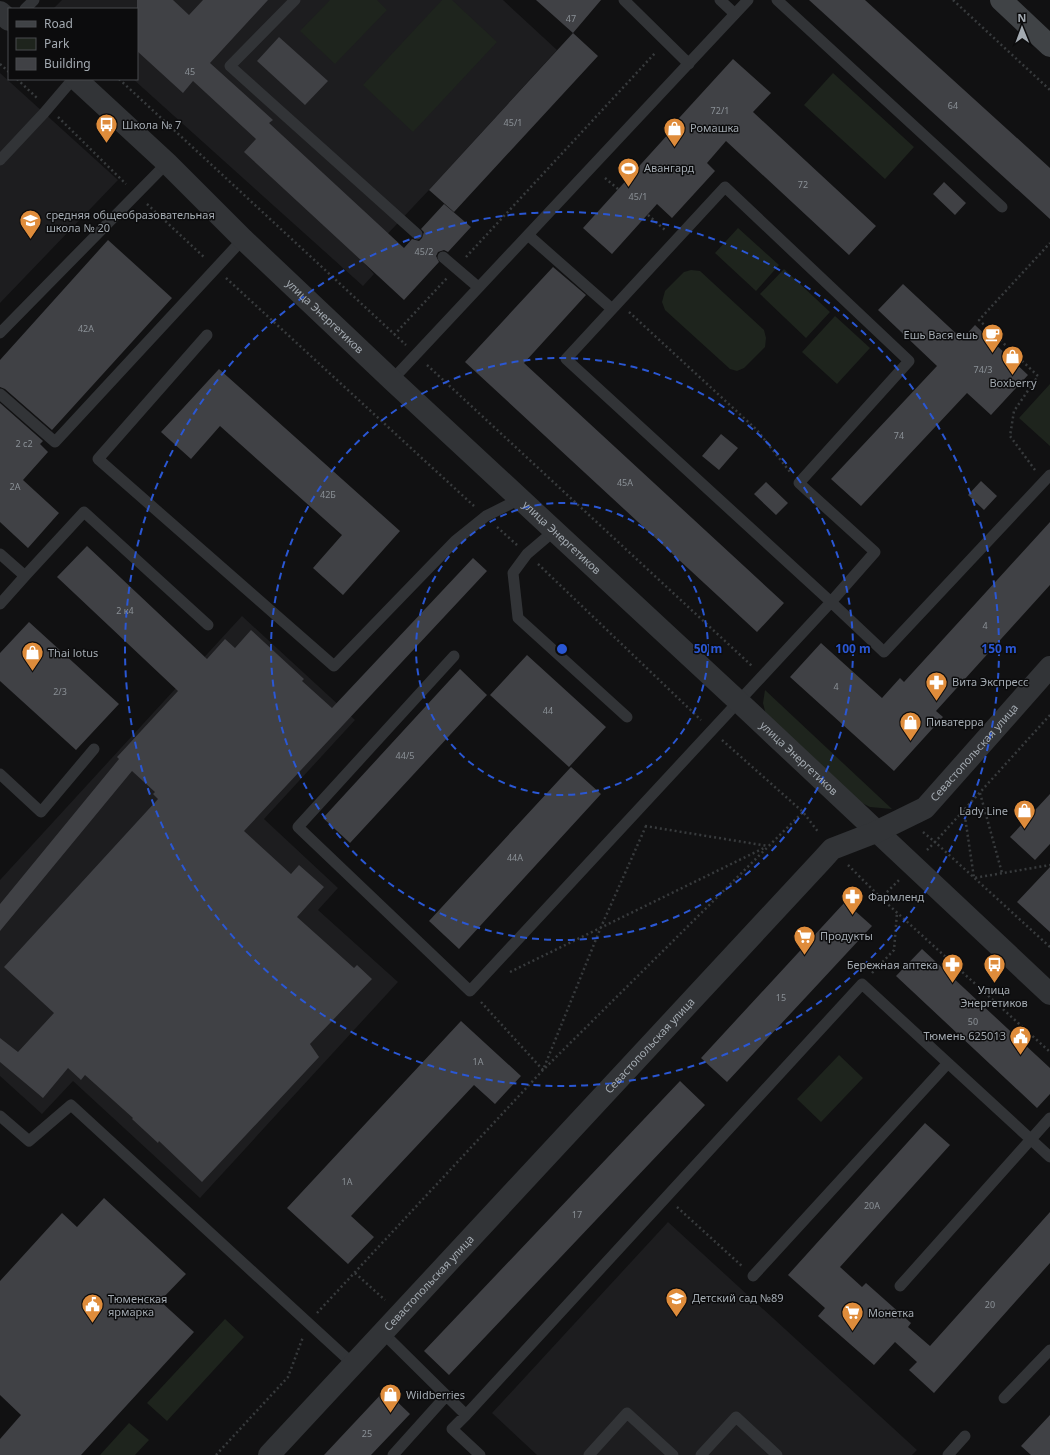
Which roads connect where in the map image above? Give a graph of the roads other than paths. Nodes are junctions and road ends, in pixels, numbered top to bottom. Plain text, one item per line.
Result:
1 (34, 0) edge
2 (295, 0) edge
3 (624, 0) edge
4 (720, 0) edge
5 (748, 0) edge
6 (777, 0) edge
7 (1001, 0) edge
8 (26, 8) edge
9 (0, 12) edge
10 (735, 14) junction
11 (8, 19) edge
12 (1050, 46) edge
13 (689, 64) junction
14 (73, 80) edge
15 (75, 80) edge
16 (0, 160) edge
17 (167, 163) junction
18 (1002, 207) dead end
19 (417, 234) dead end
20 (528, 235) junction
21 (243, 239) junction
22 (443, 257) dead end
23 (478, 287) junction
24 (615, 306) junction
25 (0, 333) edge
26 (207, 335) dead end
27 (392, 380) junction
28 (0, 394) edge
29 (1048, 482) edge
30 (520, 500) junction
31 (554, 531) junction
32 (0, 554) edge
33 (26, 576) junction
34 (831, 602) junction
35 (0, 604) edge
36 (208, 625) dead end
37 (454, 656) dead end
38 (1050, 667) edge
39 (738, 701) junction
40 (627, 717) dead end
41 (94, 749) dead end
42 (0, 774) edge
43 (876, 832) junction
44 (1050, 994) edge
45 (948, 1063) junction
46 (0, 1116) edge
47 (1050, 1118) edge
48 (1030, 1139) junction
49 (1050, 1157) edge
50 (753, 1276) road end
51 (900, 1286) dead end
52 (383, 1333) junction
53 (1050, 1350) edge
54 (353, 1364) junction
55 (446, 1396) junction
56 (1004, 1398) dead end
57 (466, 1416) junction
58 (965, 1436) dead end
59 (269, 1455) edge
60 (393, 1455) edge
61 (480, 1455) edge
62 (589, 1455) edge
63 (673, 1455) edge
64 (701, 1455) edge
65 (777, 1455) edge
66 (948, 1455) edge

1 - 8 lane
2 - 19 lane
3 - 13 lane
4 - 10 lane
5 - 10 lane
6 - 18 lane
7 - 12 main road
9 - 11 street
10 - 13 lane
13 - 20 lane
14 - 16 lane
15 - 17 street, улица Энергетиков
17 - 21 street, улица Энергетиков
17 - 25 lane
20 - 23 lane
20 - 24 lane
21 - 27 street, улица Энергетиков
21 - 28 lane
22 - 23 lane
23 - 27 lane
24 - 34 lane
24 - 34 lane
26 - 30 lane
27 - 30 street, улица Энергетиков
29 - 34 lane
30 - 31 street, улица Энергетиков
31 - 39 street, улица Энергетиков
31 - 40 lane
32 - 33 lane
33 - 35 lane
33 - 36 lane
34 - 39 lane
37 - 39 lane
38 - 43 street, Севастопольская улица
39 - 43 street, улица Энергетиков
41 - 42 lane
43 - 44 street, улица Энергетиков
43 - 52 street, Севастопольская улица
45 - 48 lane
45 - 50 lane
45 - 57 lane
46 - 54 lane
47 - 48 lane
48 - 49 lane
48 - 51 lane
52 - 54 street, Севастопольская улица
52 - 55 lane
53 - 56 lane
54 - 59 street, Севастопольская улица
55 - 57 lane
55 - 60 lane
57 - 61 lane
58 - 66 lane
62 - 63 lane
64 - 65 lane

